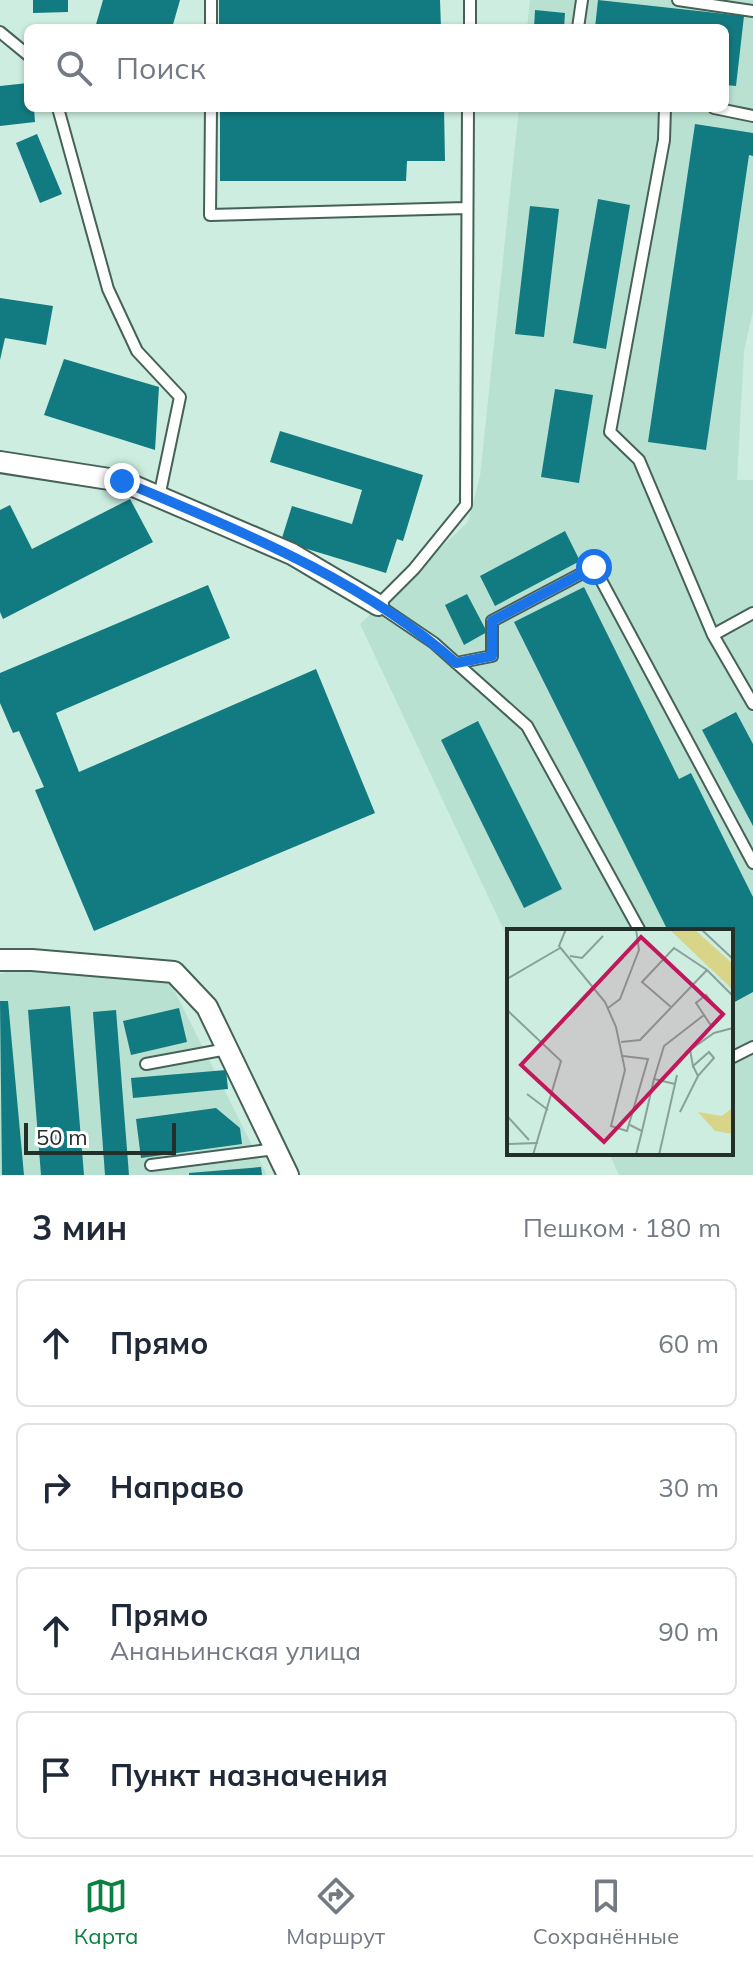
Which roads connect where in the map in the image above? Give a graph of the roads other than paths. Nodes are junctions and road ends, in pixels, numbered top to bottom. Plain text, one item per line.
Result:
1 (211, 0) edge
2 (470, 0) edge
3 (582, 0) edge
4 (678, 0) edge
5 (753, 11) edge
6 (211, 24) edge
7 (470, 24) edge
8 (579, 24) edge
9 (0, 32) edge
10 (24, 52) edge
11 (729, 111) edge
12 (59, 112) edge
13 (211, 112) edge
14 (468, 112) edge
15 (665, 112) edge
16 (753, 116) edge
17 (466, 208) junction
18 (0, 462) edge
19 (159, 497) junction
20 (378, 605) junction
21 (753, 613) edge
22 (713, 635) junction
23 (456, 663) junction
24 (753, 704) edge
25 (753, 863) edge
26 (639, 929) edge
27 (0, 960) edge
28 (753, 1047) edge
29 (227, 1049) junction
30 (733, 1057) edge
31 (146, 1064) dead end
32 (275, 1149) junction
33 (151, 1165) dead end
34 (288, 1175) edge

1 - 6 lane
2 - 7 lane
3 - 8 lane
4 - 5 lane
9 - 10 lane
11 - 16 lane
12 - 19 lane
13 - 17 lane
14 - 17 lane
15 - 22 lane
17 - 20 lane
18 - 19 street
19 - 20 street
20 - 23 lane
21 - 22 lane
22 - 24 lane
23 - 25 lane
23 - 26 lane
27 - 29 street
28 - 30 lane
29 - 31 lane
29 - 32 street
32 - 33 lane
32 - 34 street

